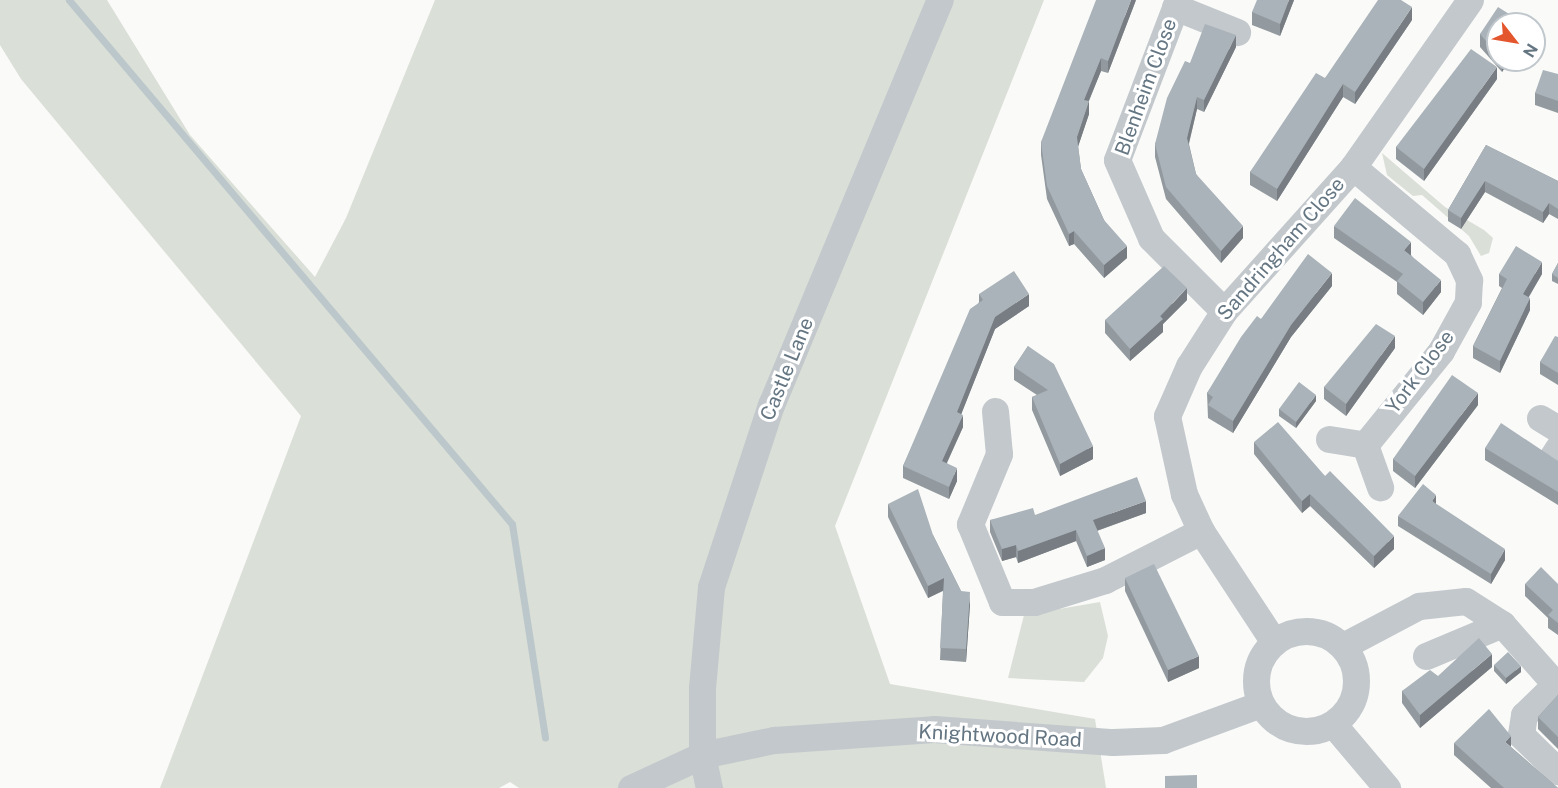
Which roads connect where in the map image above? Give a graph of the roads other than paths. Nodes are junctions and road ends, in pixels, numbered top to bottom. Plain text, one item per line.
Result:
1 (940, 0) edge
2 (1470, 0) edge
3 (1177, 4) edge
4 (1237, 32) dead end
5 (1353, 167) junction
6 (1224, 311) junction
7 (995, 411) dead end
8 (1329, 439) dead end
9 (1365, 445) junction
10 (1380, 487) dead end
11 (1201, 531) junction
12 (1502, 624) junction
13 (1274, 642) junction
14 (1343, 646) junction
15 (1426, 656) dead end
16 (1556, 686) edge
17 (1258, 705) junction
18 (1333, 724) junction
19 (702, 755) junction
20 (1558, 771) edge
21 (631, 788) edge
22 (709, 788) edge
23 (1387, 788) edge

1 - 19 street, Castle Lane
2 - 5 street, Sandringham Close
3 - 4 street, Blenheim Close
3 - 6 street, Blenheim Close
5 - 6 street, Sandringham Close
5 - 9 street, York Close
6 - 11 street, Sandringham Close
7 - 11 street
8 - 9 street
9 - 10 street
11 - 13 street, Sandringham Close
12 - 14 street
12 - 15 street
12 - 16 street
13 - 14 street
13 - 17 street
14 - 18 street
16 - 20 street
17 - 18 street
17 - 19 street, Knightwood Road
18 - 23 street
19 - 21 street, Knightwood Road
19 - 22 street, Castle Lane

